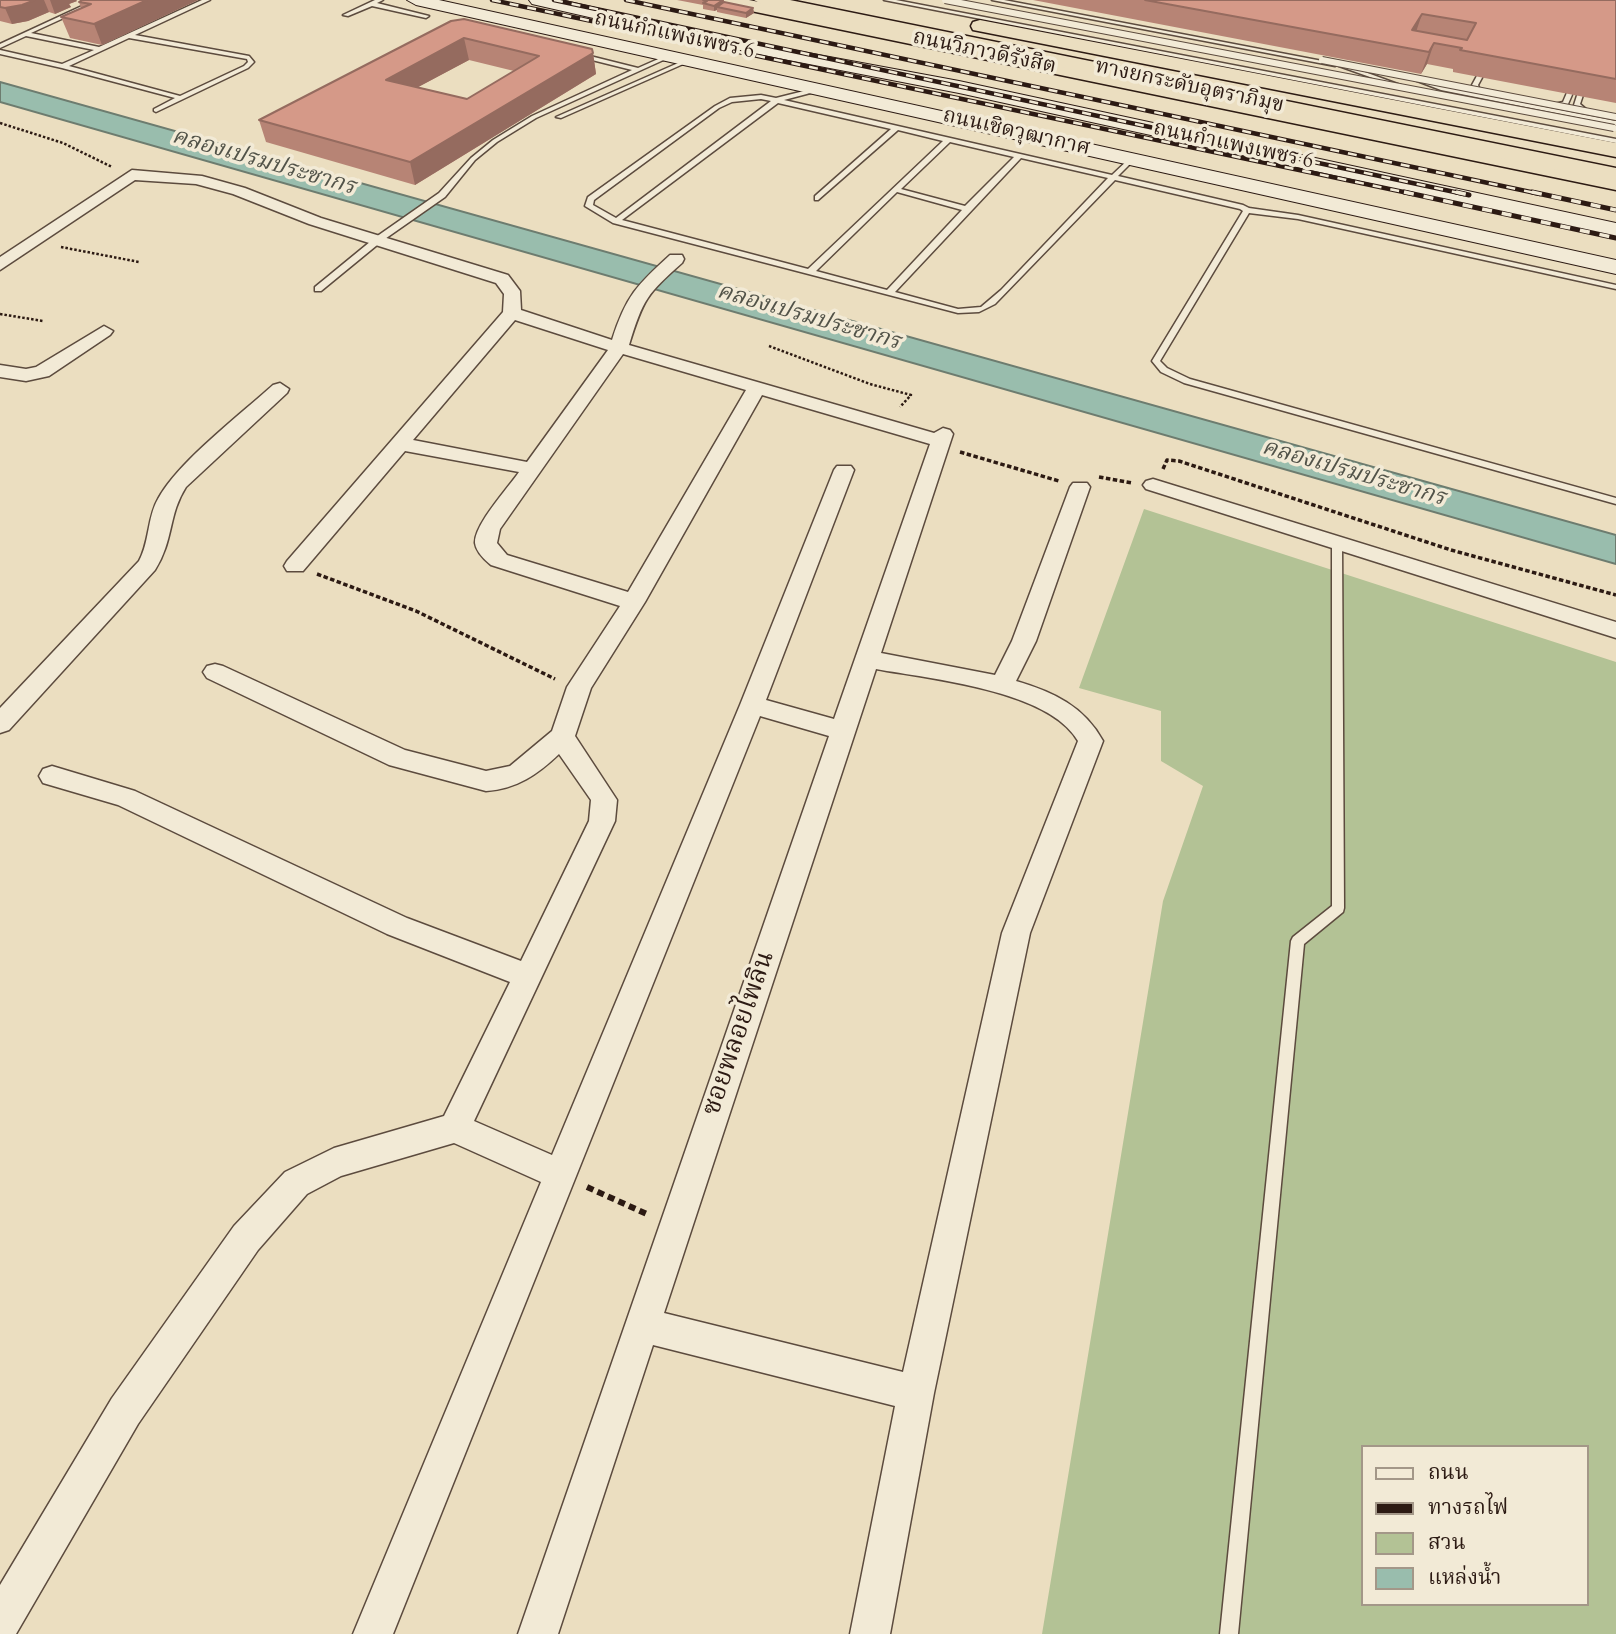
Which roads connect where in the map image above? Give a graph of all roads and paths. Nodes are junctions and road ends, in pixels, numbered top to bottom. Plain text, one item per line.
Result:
1 (100, 0) edge
2 (206, 0) edge
3 (380, 0) edge
4 (722, 0) edge
5 (763, 0) edge
6 (811, 0) edge
7 (847, 0) edge
8 (887, 0) edge
9 (947, 0) edge
10 (995, 0) edge
11 (1004, 0) edge
12 (519, 2) edge
13 (373, 4) junction
14 (421, 8) edge
15 (346, 15) dead end
16 (25, 34) junction
17 (129, 36) junction
18 (0, 46) edge
19 (100, 49) junction
20 (0, 52) edge
21 (572, 54) edge
22 (1490, 57) edge
23 (677, 59) junction
24 (1341, 65) junction
25 (63, 66) junction
26 (639, 70) junction
27 (880, 73) junction
28 (1562, 79) edge
29 (1580, 82) junction
30 (1595, 85) edge
31 (1401, 86) junction
32 (816, 90) junction
33 (995, 95) junction
34 (852, 97) junction
35 (181, 98) junction
36 (1492, 98) junction
37 (777, 100) junction
38 (1507, 101) junction
39 (1556, 105) junction
40 (156, 110) dead end
41 (1584, 110) junction
42 (1465, 111) junction
43 (559, 117) dead end
44 (1616, 117) edge
45 (0, 123) edge
46 (1509, 124) junction
47 (1615, 127) edge
48 (895, 129) junction
49 (949, 130) junction
50 (1616, 141) edge
51 (1616, 150) edge
52 (1018, 157) junction
53 (1131, 159) junction
54 (1616, 162) edge
55 (132, 175) junction
56 (1616, 175) edge
57 (1112, 179) junction
58 (1616, 183) edge
59 (897, 190) junction
60 (818, 198) dead end
61 (967, 209) junction
62 (1247, 210) junction
63 (616, 221) junction
64 (1616, 230) edge
65 (379, 239) junction
66 (33, 242) junction
67 (139, 261) dead end
68 (671, 262) dead end
69 (0, 265) edge
70 (1616, 267) edge
71 (809, 273) junction
72 (1616, 286) edge
73 (318, 289) dead end
74 (889, 293) junction
75 (512, 313) junction
76 (0, 314) edge
77 (43, 321) dead end
78 (104, 331) dead end
79 (620, 347) junction
80 (0, 371) edge
81 (758, 386) junction
82 (280, 388) dead end
83 (401, 444) junction
84 (533, 470) junction
85 (844, 470) dead end
86 (1153, 485) dead end
87 (1080, 487) dead end
88 (1616, 502) edge
89 (1337, 542) junction
90 (295, 566) joint
91 (634, 602) junction
92 (1616, 630) edge
93 (868, 659) junction
94 (215, 672) dead end
95 (1002, 685) junction
96 (579, 687) junction
97 (752, 705) junction
98 (0, 724) edge
99 (844, 731) junction
100 (563, 736) junction
101 (52, 776) dead end
102 (528, 976) junction
103 (455, 1128) junction
104 (560, 1174) junction
105 (675, 1227) junction
106 (643, 1325) junction
107 (916, 1393) junction
108 (0, 1623) edge
109 (373, 1634) edge
110 (538, 1634) edge
111 (870, 1634) edge
112 (1229, 1634) edge

1 - 16 lane
2 - 17 lane
3 - 13 lane
4 - 58 highway, ถนนวิภาวดีรังสิต
5 - 56 highway, ทางยกระดับอุตราภิมุข
6 - 54 highway, ทางยกระดับอุตราภิมุข
7 - 46 highway, ถนนวิภาวดีรังสิต
8 - 42 lane
9 - 31 lane
9 - 47 lane, bridge
10 - 24 lane
11 - 39 lane, bridge
12 - 27 main road, ถนนกำแพงเพชร 6
13 - 14 lane
13 - 15 lane
14 - 23 main road, ถนนเชิดวุฒากาศ
16 - 18 lane
16 - 19 lane
17 - 19 lane
17 - 35 lane
19 - 25 lane
20 - 25 lane
21 - 26 lane
22 - 36 lane
23 - 26 lane
23 - 32 main road, ถนนเชิดวุฒากาศ
23 - 43 lane
24 - 31 lane
24 - 36 lane
25 - 35 lane
26 - 65 lane
27 - 33 main road, ถนนกำแพงเพชร 6
27 - 34 main road
28 - 29 lane
29 - 30 lane
29 - 39 lane, bridge
29 - 41 lane, bridge
31 - 42 lane
32 - 34 main road, ถนนเชิดวุฒากาศ
32 - 37 lane
33 - 49 main road
33 - 64 main road, ถนนกำแพงเพชร 6
34 - 49 main road, ถนนเชิดวุฒากาศ
35 - 40 lane
36 - 38 lane
37 - 48 lane
37 - 63 lane
37 - 63 lane
38 - 46 lane
38 - 47 lane
39 - 41 lane, bridge
41 - 44 lane, bridge
42 - 46 lane
45 - 55 path
46 - 50 lane
46 - 51 highway, ถนนวิภาวดีรังสิต
48 - 49 lane
48 - 60 lane
49 - 52 lane
49 - 53 main road, ถนนเชิดวุฒากาศ
49 - 59 lane
52 - 57 lane
52 - 61 lane
53 - 57 lane
53 - 70 main road, ถนนเชิดวุฒากาศ
55 - 65 street
55 - 66 street
57 - 62 lane
57 - 74 lane
59 - 61 lane
59 - 71 lane
61 - 74 lane
62 - 72 lane
62 - 88 lane
63 - 71 lane
65 - 73 lane
65 - 75 street
66 - 67 path
66 - 69 street
68 - 79 street
71 - 74 lane
75 - 79 street
75 - 83 street
76 - 77 path
78 - 80 street
79 - 81 street
79 - 84 street
81 - 91 street
81 - 93 street, ซอยพลอยไพลิน
82 - 98 street
83 - 84 street
83 - 90 street
84 - 91 street
85 - 97 street
86 - 89 street
87 - 95 street
89 - 92 street
89 - 112 lane
90 - 96 path
91 - 96 street
93 - 95 street
93 - 99 street, ซอยพลอยไพลิน
94 - 100 street
95 - 107 street
96 - 100 street
97 - 99 street
97 - 104 street
99 - 105 street, ซอยพลอยไพลิน
100 - 102 street
101 - 102 street
102 - 103 street
103 - 104 street
103 - 108 street
104 - 105 path
104 - 109 street
105 - 106 street, ซอยพลอยไพลิน
106 - 107 street
106 - 110 street, ซอยพลอยไพลิน
107 - 111 street

